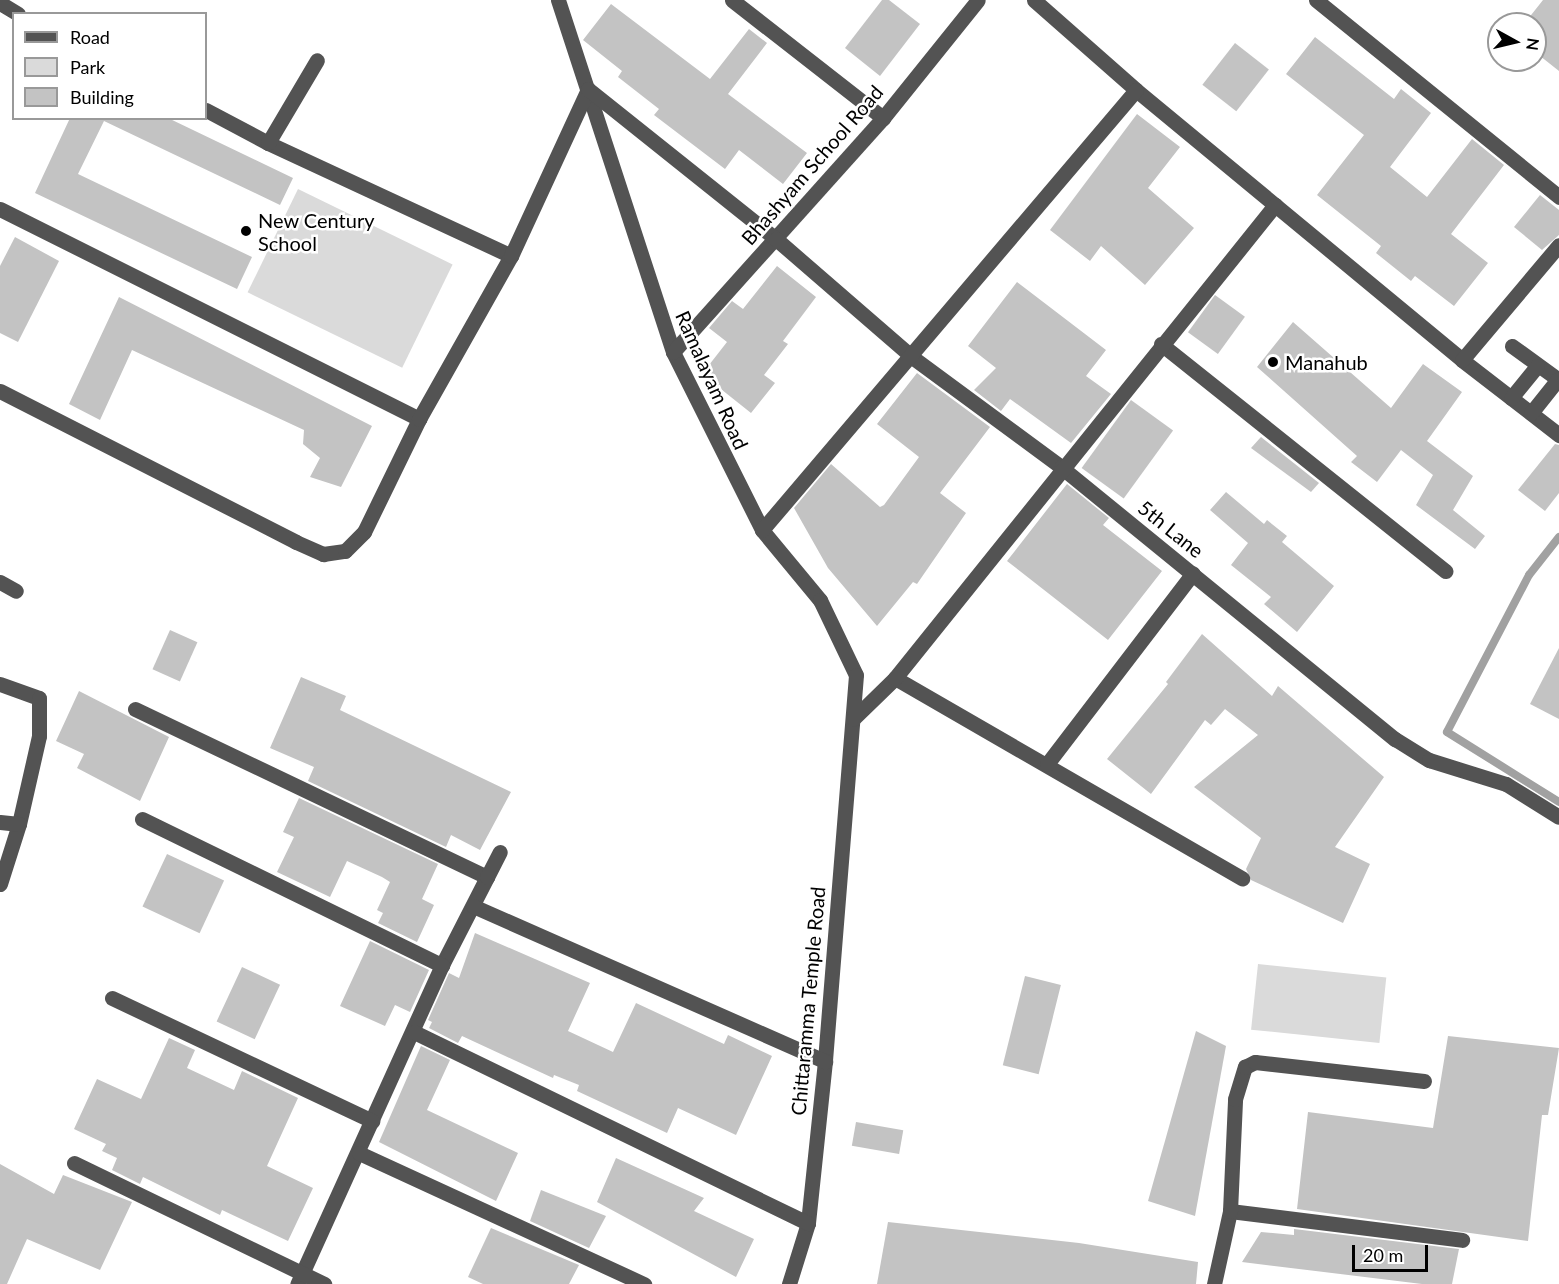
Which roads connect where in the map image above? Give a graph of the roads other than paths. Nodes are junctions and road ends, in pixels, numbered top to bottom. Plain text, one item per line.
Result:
1 (558, 0) edge
2 (732, 0) edge
3 (978, 0) edge
4 (1034, 0) edge
5 (1317, 0) edge
6 (0, 3) edge
7 (15, 12) edge
8 (316, 60) dead end
9 (588, 89) junction
10 (1136, 90) junction
11 (207, 111) edge
12 (883, 118) junction
13 (268, 143) junction
14 (1559, 197) edge
15 (1275, 205) junction
16 (0, 209) edge
17 (776, 239) junction
18 (1559, 245) edge
19 (511, 256) junction
20 (1161, 344) junction
21 (1512, 346) dead end
22 (673, 352) junction
23 (912, 357) junction
24 (1462, 360) junction
25 (1537, 366) junction
26 (1558, 380) edge
27 (0, 391) edge
28 (1511, 398) junction
29 (1531, 413) junction
30 (418, 419) junction
31 (1559, 435) edge
32 (1061, 467) junction
33 (762, 530) junction
34 (1445, 571) dead end
35 (1193, 573) junction
36 (0, 582) edge
37 (16, 591) dead end
38 (896, 678) junction
39 (0, 684) edge
40 (135, 709) dead end
41 (853, 719) junction
42 (1047, 764) junction
43 (1559, 817) edge
44 (142, 819) dead end
45 (0, 822) edge
46 (20, 824) junction
47 (500, 852) dead end
48 (487, 877) junction
49 (1242, 878) dead end
50 (0, 884) edge
51 (473, 906) junction
52 (442, 965) junction
53 (112, 998) dead end
54 (414, 1032) junction
55 (825, 1061) junction
56 (1424, 1081) dead end
57 (372, 1121) junction
58 (359, 1152) junction
59 (74, 1163) dead end
60 (1230, 1211) junction
61 (808, 1223) junction
62 (1462, 1240) dead end
63 (299, 1279) edge
64 (324, 1284) edge
65 (644, 1284) edge
66 (789, 1284) edge
67 (1214, 1284) edge

1 - 9 street, Ramalayam Road
2 - 12 street
3 - 12 street, Bhashyam School Road
4 - 10 street
5 - 14 street
6 - 7 street
8 - 13 street
9 - 17 street, 5th Lane
9 - 19 street
9 - 22 street, Ramalayam Road
10 - 15 street
10 - 23 street
11 - 13 street
12 - 17 street, Bhashyam School Road
13 - 19 street
15 - 20 street
15 - 24 street
16 - 30 street
17 - 22 street, Bhashyam School Road
17 - 23 street, 5th Lane
18 - 24 street
19 - 30 street
20 - 32 street
20 - 34 street
21 - 25 street
22 - 33 street, Ramalayam Road
23 - 32 street, 5th Lane
23 - 33 street
24 - 28 street
25 - 26 street
25 - 28 street
26 - 29 street
27 - 30 street
28 - 29 street
29 - 31 street
32 - 35 street, 5th Lane
32 - 38 street
33 - 41 street, Ramalayam Road
35 - 42 street
35 - 43 street, 5th Lane
36 - 37 street
38 - 41 street
38 - 42 street
39 - 46 street
40 - 48 street
41 - 55 street, Chittaramma Temple Road
42 - 49 street
44 - 52 street
45 - 46 street
46 - 50 street
47 - 48 street
48 - 51 street
51 - 52 street
51 - 55 street
52 - 54 street
53 - 57 street
54 - 57 street
54 - 61 street
55 - 61 street, Chittaramma Temple Road
56 - 60 street
57 - 58 street
58 - 63 street
58 - 65 street
59 - 63 street
60 - 62 street
60 - 67 street
61 - 66 street, Chittaramma Temple Road
63 - 64 street

